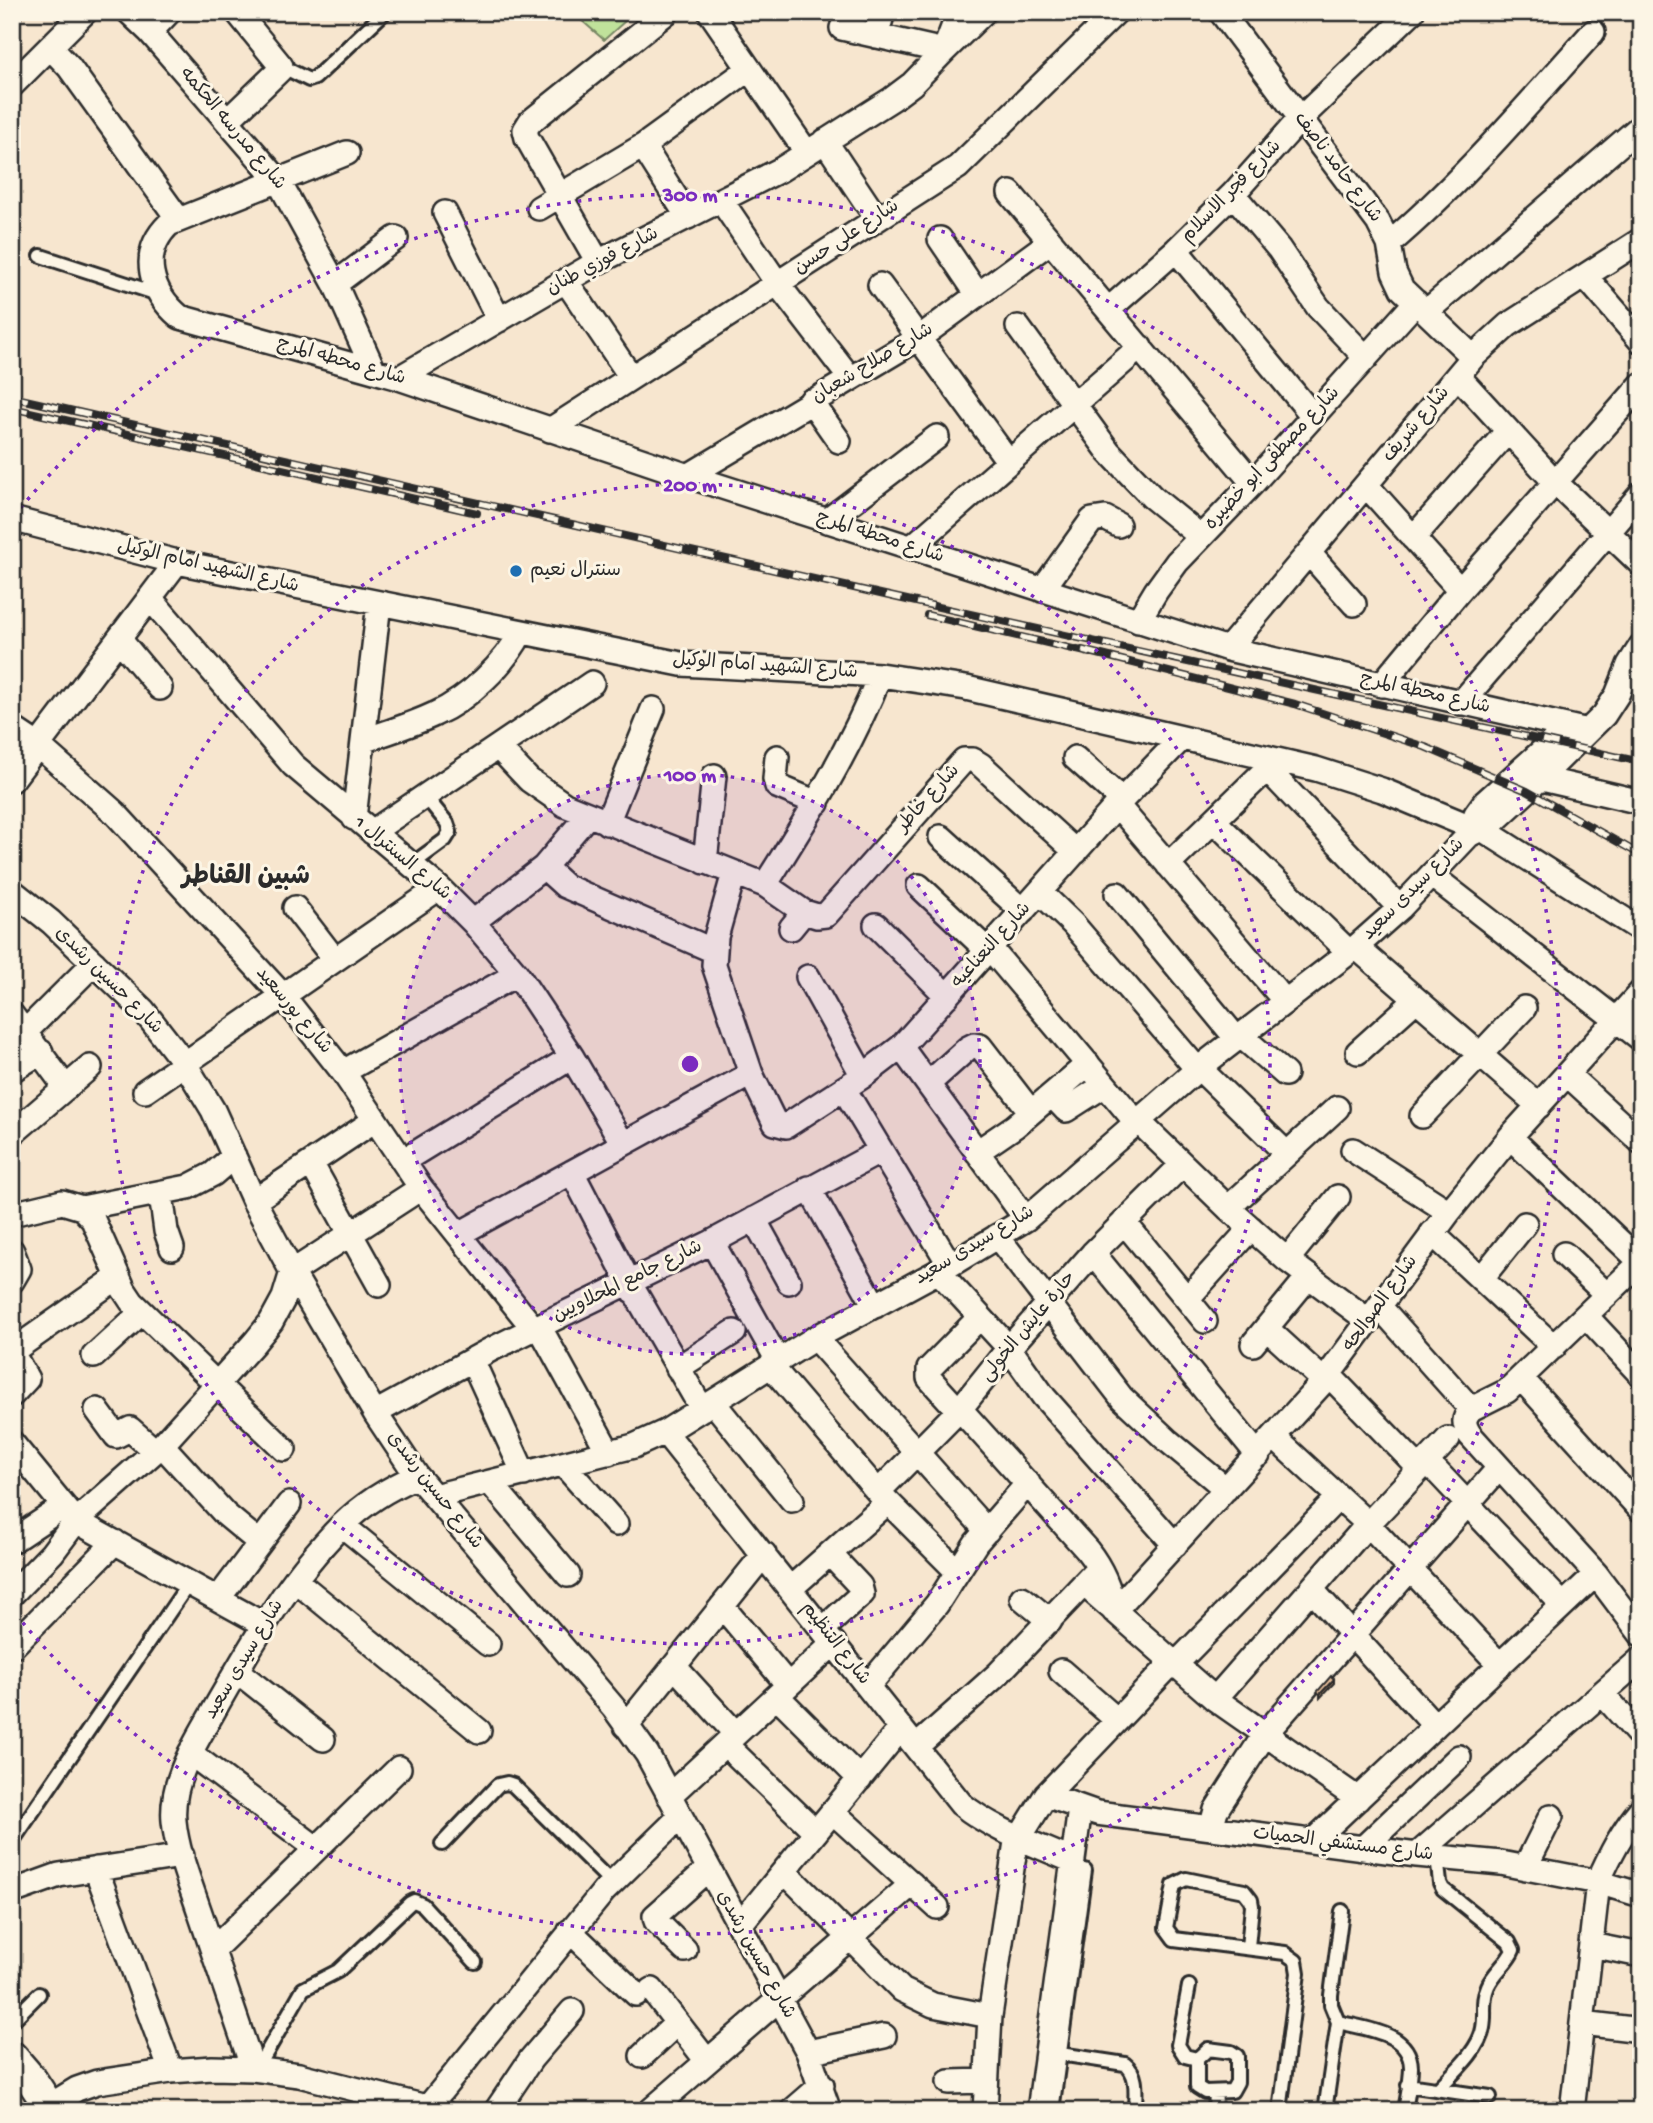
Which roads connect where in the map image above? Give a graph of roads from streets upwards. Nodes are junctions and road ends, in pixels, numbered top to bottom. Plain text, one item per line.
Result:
1 (85, 12) edge
2 (129, 12) edge
3 (169, 12) edge
4 (237, 12) edge
5 (667, 12) edge
6 (710, 12) edge
7 (883, 12) edge
8 (959, 12) edge
9 (984, 12) edge
10 (1116, 12) edge
11 (1412, 12) edge
12 (1234, 18) edge
13 (842, 28) dead end
14 (150, 32) junction
15 (1593, 32) dead end
16 (876, 36) junction
17 (50, 47) junction
18 (944, 51) junction
19 (749, 69) junction
20 (12, 85) edge
21 (1300, 119) junction
22 (227, 121) junction
23 (1641, 126) edge
24 (643, 146) junction
25 (816, 147) junction
26 (348, 152) dead end
27 (278, 180) junction
28 (1010, 192) dead end
29 (1233, 194) junction
30 (560, 196) junction
31 (722, 200) junction
32 (539, 208) dead end
33 (445, 213) dead end
34 (688, 217) junction
35 (877, 219) junction
36 (179, 220) junction
37 (396, 238) dead end
38 (940, 239) dead end
39 (1641, 240) edge
40 (1051, 241) junction
41 (1389, 244) junction
42 (1177, 250) junction
43 (597, 262) junction
44 (1585, 276) junction
45 (566, 281) junction
46 (777, 283) junction
47 (335, 284) junction
48 (880, 285) dead end
49 (978, 295) junction
50 (1421, 307) junction
51 (1108, 310) junction
52 (499, 320) junction
53 (1018, 327) dead end
54 (919, 338) junction
55 (1641, 341) edge
56 (1140, 347) junction
57 (1472, 357) junction
58 (1366, 358) junction
59 (374, 371) junction
60 (1458, 376) junction
61 (631, 377) junction
62 (399, 378) junction
63 (850, 379) junction
64 (1641, 385) edge
65 (811, 401) junction
66 (1074, 404) junction
67 (1314, 416) junction
68 (550, 429) junction
69 (1508, 430) junction
70 (937, 437) dead end
71 (839, 441) dead end
72 (1009, 462) junction
73 (688, 476) junction
74 (1555, 482) junction
75 (1253, 483) junction
76 (1366, 485) junction
77 (1641, 494) edge
78 (12, 519) edge
79 (827, 522) junction
80 (1118, 525) dead end
81 (1608, 533) junction
82 (1200, 536) junction
83 (1413, 538) junction
84 (911, 548) junction
85 (1309, 553) junction
86 (177, 562) junction
87 (1641, 564) edge
88 (1042, 590) junction
89 (1460, 590) junction
90 (150, 598) junction
91 (379, 603) junction
92 (1354, 604) dead end
93 (1138, 621) junction
94 (521, 632) junction
95 (119, 639) junction
96 (1641, 646) edge
97 (1228, 649) junction
98 (880, 675) junction
99 (1633, 676) edge
100 (592, 683) dead end
101 (1381, 684) junction
102 (160, 688) dead end
103 (1461, 703) junction
104 (653, 709) dead end
105 (1577, 728) junction
106 (12, 729) edge
107 (1182, 737) junction
108 (363, 741) junction
109 (39, 746) junction
110 (498, 747) junction
111 (777, 757) dead end
112 (1075, 758) dead end
113 (1272, 764) junction
114 (714, 776) dead end
115 (1538, 778) junction
116 (12, 780) edge
117 (1641, 802) edge
118 (817, 803) junction
119 (1119, 803) junction
120 (354, 818) junction
121 (597, 819) junction
122 (1214, 821) junction
123 (1474, 830) junction
124 (372, 832) junction
125 (941, 837) dead end
126 (1076, 852) junction
127 (705, 862) junction
128 (1168, 865) junction
129 (544, 867) junction
130 (734, 873) junction
131 (1431, 875) junction
132 (765, 885) junction
133 (919, 886) dead end
134 (439, 888) junction
135 (12, 891) edge
136 (1040, 892) junction
137 (1117, 894) dead end
138 (295, 908) dead end
139 (1401, 908) junction
140 (1023, 911) junction
141 (473, 922) junction
142 (876, 925) dead end
143 (1641, 930) edge
144 (989, 949) junction
145 (1352, 950) junction
146 (714, 951) junction
147 (335, 960) junction
148 (94, 962) junction
149 (517, 974) junction
150 (808, 977) dead end
151 (1641, 992) edge
152 (283, 996) junction
153 (947, 996) junction
154 (1416, 1000) junction
155 (1285, 1001) junction
156 (1524, 1008) dead end
157 (1617, 1018) junction
158 (19, 1023) edge
159 (1238, 1037) junction
160 (1641, 1039) edge
161 (901, 1047) junction
162 (41, 1052) junction
163 (1358, 1052) dead end
164 (1480, 1055) junction
165 (572, 1057) junction
166 (185, 1064) junction
167 (1088, 1064) junction
168 (90, 1067) dead end
169 (1198, 1069) junction
170 (12, 1070) edge
171 (343, 1072) junction
172 (751, 1074) junction
173 (1285, 1074) dead end
174 (1567, 1075) junction
175 (863, 1076) junction
176 (928, 1084) junction
177 (1105, 1085) junction
178 (66, 1088) junction
179 (844, 1089) junction
180 (145, 1091) dead end
181 (1052, 1094) junction
182 (1539, 1106) junction
183 (1336, 1108) dead end
184 (1031, 1112) junction
185 (1422, 1116) dead end
186 (375, 1120) junction
187 (1138, 1122) junction
188 (14, 1130) edge
189 (1510, 1137) junction
190 (1641, 1142) edge
191 (623, 1144) junction
192 (1353, 1150) dead end
193 (881, 1151) junction
194 (977, 1152) junction
195 (1287, 1154) junction
196 (234, 1156) junction
197 (403, 1161) junction
198 (311, 1163) junction
199 (1182, 1165) junction
200 (572, 1172) junction
201 (422, 1188) junction
202 (809, 1188) junction
203 (161, 1194) junction
204 (1339, 1197) dead end
205 (254, 1200) junction
206 (82, 1208) junction
207 (1228, 1208) junction
208 (1449, 1212) junction
209 (12, 1214) edge
210 (754, 1219) junction
211 (1026, 1219) junction
212 (1125, 1222) junction
213 (1525, 1224) dead end
214 (1251, 1228) junction
215 (350, 1233) junction
216 (1432, 1233) junction
217 (458, 1234) junction
218 (998, 1236) junction
219 (712, 1242) junction
220 (172, 1248) dead end
221 (12, 1251) edge
222 (1093, 1253) junction
223 (1564, 1254) dead end
224 (1287, 1259) junction
225 (1641, 1262) edge
226 (944, 1268) junction
227 (292, 1272) junction
228 (118, 1276) junction
229 (1309, 1276) junction
230 (1481, 1279) junction
231 (12, 1281) edge
232 (629, 1282) junction
233 (789, 1282) dead end
234 (379, 1285) dead end
235 (1607, 1295) junction
236 (1187, 1299) junction
237 (1048, 1303) junction
238 (875, 1306) junction
239 (142, 1312) junction
240 (1375, 1314) junction
241 (1586, 1316) junction
242 (979, 1318) junction
243 (1205, 1321) dead end
244 (536, 1327) junction
245 (734, 1332) dead end
246 (815, 1338) junction
247 (1554, 1347) junction
248 (1009, 1348) junction
249 (13, 1349) edge
250 (94, 1356) dead end
251 (472, 1360) junction
252 (774, 1363) junction
253 (678, 1368) junction
254 (1640, 1371) edge
255 (1327, 1378) junction
256 (1521, 1378) junction
257 (216, 1384) junction
258 (12, 1395) edge
259 (707, 1405) junction
260 (1471, 1409) junction
261 (97, 1410) dead end
262 (960, 1410) junction
263 (375, 1413) junction
264 (665, 1432) junction
265 (1274, 1437) junction
266 (1448, 1439) dead end
267 (12, 1443) edge
268 (159, 1448) junction
269 (284, 1449) dead end
270 (609, 1453) junction
271 (916, 1454) junction
272 (1258, 1455) junction
273 (563, 1464) junction
274 (1423, 1465) junction
275 (1499, 1468) junction
276 (524, 1474) junction
277 (417, 1476) junction
278 (490, 1482) junction
279 (1028, 1483) junction
280 (1226, 1489) junction
281 (434, 1496) junction
282 (883, 1497) junction
283 (1339, 1497) junction
284 (792, 1500) dead end
285 (289, 1504) dead end
286 (1467, 1504) junction
287 (1641, 1510) edge
288 (69, 1514) junction
289 (616, 1524) dead end
290 (1368, 1524) junction
291 (342, 1525) junction
292 (987, 1531) junction
293 (12, 1541) edge
294 (115, 1542) junction
295 (260, 1543) junction
296 (1175, 1545) junction
297 (764, 1554) junction
298 (830, 1554) junction
299 (1100, 1567) junction
300 (1410, 1568) junction
301 (957, 1572) junction
302 (1596, 1574) junction
303 (568, 1575) dead end
304 (295, 1580) junction
305 (1084, 1584) junction
306 (791, 1588) junction
307 (1312, 1590) junction
308 (12, 1594) edge
309 (1022, 1598) dead end
310 (218, 1599) junction
311 (1563, 1605) junction
312 (722, 1606) junction
313 (1114, 1611) junction
314 (1050, 1621) junction
315 (263, 1623) junction
316 (1352, 1634) junction
317 (1641, 1634) edge
318 (828, 1636) junction
319 (488, 1644) dead end
320 (12, 1647) edge
321 (1641, 1659) edge
322 (1173, 1664) junction
323 (1500, 1665) junction
324 (674, 1666) junction
325 (237, 1671) junction
326 (1061, 1671) dead end
327 (868, 1686) junction
328 (783, 1690) junction
329 (1602, 1693) junction
330 (1215, 1699) junction
331 (1116, 1720) junction
332 (626, 1726) junction
333 (1435, 1726) junction
334 (901, 1728) junction
335 (479, 1731) dead end
336 (1265, 1734) junction
337 (1641, 1737) edge
338 (323, 1738) dead end
339 (730, 1739) junction
340 (916, 1747) junction
341 (190, 1754) junction
342 (1459, 1757) dead end
343 (399, 1768) dead end
344 (860, 1779) junction
345 (1046, 1795) junction
346 (669, 1796) junction
347 (1358, 1799) junction
348 (1080, 1808) junction
349 (1641, 1809) edge
350 (833, 1812) junction
351 (1551, 1816) dead end
352 (680, 1817) junction
353 (1211, 1828) junction
354 (816, 1832) junction
355 (1018, 1836) junction
356 (1313, 1841) junction
357 (316, 1848) junction
358 (1363, 1848) junction
359 (181, 1856) junction
360 (1427, 1856) junction
361 (1079, 1866) junction
362 (1525, 1868) junction
363 (96, 1869) junction
364 (708, 1869) junction
365 (784, 1871) junction
366 (1598, 1882) junction
367 (912, 1884) junction
368 (12, 1892) edge
369 (1641, 1895) edge
370 (937, 1907) dead end
371 (739, 1926) junction
372 (570, 1931) junction
373 (849, 1939) junction
374 (1591, 1945) junction
375 (213, 1950) junction
376 (685, 1950) dead end
377 (1641, 1955) edge
378 (780, 1998) junction
379 (572, 2011) dead end
380 (990, 2016) junction
381 (1582, 2022) junction
382 (677, 2023) junction
383 (1641, 2030) edge
384 (884, 2036) dead end
385 (808, 2052) junction
386 (642, 2056) dead end
387 (12, 2057) edge
388 (707, 2062) junction
389 (255, 2069) junction
390 (171, 2071) junction
391 (986, 2081) junction
392 (949, 2082) dead end
393 (822, 2085) junction
394 (51, 2108) edge
395 (425, 2108) edge
396 (496, 2111) edge
397 (650, 2111) edge
398 (792, 2111) edge
399 (830, 2111) edge
400 (985, 2111) edge
401 (1039, 2111) edge
402 (1572, 2111) edge

1 - 17 street
2 - 14 street, شارع مدرسه الحكمه
3 - 14 street
4 - 22 street
5 - 30 street
6 - 19 street
7 - 16 street
8 - 18 street, شارع فوزي طنان
9 - 18 street
10 - 35 street, شارع على حسن
11 - 21 street, شارع فجر الاسلام
12 - 21 street, شارع حامد ناصف
13 - 16 street
14 - 22 street, شارع مدرسه الحكمه
15 - 41 street
16 - 18 street
17 - 20 street
17 - 36 street
18 - 25 street, شارع فوزي طنان
19 - 24 street
19 - 25 street
21 - 29 street, شارع فجر الاسلام
21 - 41 street, شارع حامد ناصف
22 - 27 street, شارع مدرسه الحكمه
23 - 50 street, شارع مصطفى ابو خضيره
24 - 30 street
24 - 34 street
25 - 31 street, شارع فوزي طنان
25 - 35 street
26 - 27 street
27 - 36 street
27 - 47 street, شارع مدرسه الحكمه
28 - 40 street
29 - 42 street, شارع فجر الاسلام
29 - 58 street
30 - 32 street
30 - 43 street
31 - 34 street, شارع فوزي طنان
31 - 46 street
33 - 52 street
34 - 43 street, شارع فوزي طنان
35 - 46 street, شارع على حسن
36 - 59 street, شارع محطه المرج
37 - 47 street
38 - 49 street
39 - 44 street, شارع شريف
40 - 49 street, شارع صلاح شعبان
40 - 51 street
41 - 50 street, شارع حامد ناصف
42 - 51 street, شارع فجر الاسلام
42 - 67 street
43 - 45 street, شارع فوزي طنان
44 - 55 street
44 - 57 street, شارع شريف
45 - 52 street, شارع فوزي طنان
45 - 61 street
46 - 61 street, شارع على حسن
46 - 63 street
47 - 59 street, شارع مدرسه الحكمه
48 - 54 street
49 - 54 street, شارع صلاح شعبان
50 - 57 street, شارع حامد ناصف
50 - 58 street, شارع مصطفى ابو خضيره
51 - 56 street
52 - 62 street, شارع فوزي طنان
53 - 66 street
54 - 63 street, شارع صلاح شعبان
54 - 72 street
56 - 66 street
56 - 75 street
57 - 60 street, شارع شريف
58 - 67 street, شارع مصطفى ابو خضيره
59 - 62 street, شارع محطه المرج
60 - 69 street
60 - 76 street, شارع شريف
61 - 68 street, شارع على حسن
62 - 68 street, شارع محطه المرج
63 - 65 street, شارع صلاح شعبان
64 - 74 street
65 - 71 street
65 - 73 street, شارع صلاح شعبان
66 - 72 street
66 - 82 street
67 - 75 street, شارع مصطفى ابو خضيره
68 - 73 street, شارع محطه المرج
69 - 74 street
69 - 83 street
70 - 79 street
72 - 84 street
73 - 79 street, شارع محطه المرج
74 - 81 street
74 - 89 street
75 - 82 street, شارع مصطفى ابو خضيره
76 - 83 street
76 - 85 street, شارع شريف
77 - 81 street
78 - 86 street, شارع الشهيد امام الوكيل
79 - 84 street, شارع محطه المرج
80 - 88 street
81 - 87 street
81 - 103 street
82 - 93 street, شارع مصطفى ابو خضيره
83 - 89 street
84 - 88 street, شارع محطه المرج
85 - 92 street
85 - 97 street, شارع شريف
86 - 90 street
86 - 91 street, شارع الشهيد امام الوكيل
88 - 93 street, شارع محطه المرج
89 - 101 street
90 - 95 street
90 - 120 street, شارع السنترال 1
91 - 94 street, شارع الشهيد امام الوكيل
91 - 108 street
93 - 97 street, شارع محطه المرج
94 - 98 street, شارع الشهيد امام الوكيل
94 - 108 street
95 - 102 street
95 - 109 street
96 - 99 street
97 - 101 street, شارع محطه المرج
98 - 107 street, شارع الشهيد امام الوكيل
98 - 118 street
99 - 105 street
100 - 110 street
101 - 103 street, شارع محطه المرج
103 - 105 street, شارع محطه المرج
104 - 121 street
105 - 115 street
105 - 123 street
106 - 109 street, شارع بورسعيد
107 - 113 street, شارع الشهيد امام الوكيل
107 - 119 street, شارع النعناعيه
108 - 120 street
109 - 116 street
109 - 152 street, شارع بورسعيد
110 - 121 street
110 - 124 street
111 - 118 street
112 - 119 street
113 - 122 street
113 - 123 street, شارع الشهيد امام الوكيل
113 - 139 street
114 - 127 street
115 - 117 street
115 - 123 street
118 - 132 street
119 - 126 street, شارع النعناعيه
119 - 128 street
120 - 124 street, شارع السنترال 1
121 - 127 street
121 - 129 street
122 - 128 street
122 - 145 street
123 - 131 street, شارع سيدى سعيد
123 - 143 street, شارع الشهيد امام الوكيل
124 - 134 street, شارع السنترال 1
125 - 140 street
126 - 132 street, شارع خاطر
126 - 136 street, شارع النعناعيه
127 - 130 street
128 - 155 street
129 - 141 street
129 - 146 street
130 - 132 street
130 - 146 street
131 - 139 street, شارع سيدى سعيد
131 - 157 street
133 - 144 street
134 - 141 street, شارع السنترال 1
134 - 147 street
135 - 148 street, شارع حسين رشدى
136 - 140 street, شارع النعناعيه
136 - 169 street
137 - 159 street
138 - 147 street
139 - 145 street, شارع سيدى سعيد
140 - 144 street, شارع النعناعيه
141 - 149 street, شارع السنترال 1
142 - 153 street
144 - 153 street, شارع النعناعيه
144 - 167 street
145 - 154 street
145 - 155 street, شارع سيدى سعيد
146 - 172 street
147 - 152 street
148 - 158 street
148 - 166 street, شارع حسين رشدى
149 - 165 street, شارع السنترال 1
149 - 171 street
150 - 175 street
151 - 157 street, شارع الصوالحه
152 - 166 street
152 - 171 street, شارع بورسعيد
153 - 161 street, شارع النعناعيه
154 - 163 street
154 - 164 street
155 - 159 street, شارع سيدى سعيد
156 - 164 street
157 - 160 street
157 - 174 street, شارع الصوالحه
158 - 162 street
159 - 169 street, شارع سيدى سعيد
159 - 173 street
161 - 175 street, شارع النعناعيه
161 - 176 street
162 - 170 street
162 - 178 street
164 - 182 street
164 - 185 street
165 - 191 street, شارع السنترال 1
165 - 197 street
166 - 180 street
166 - 196 street, شارع حسين رشدى
167 - 177 street
167 - 181 street
168 - 178 street
169 - 187 street, شارع سيدى سعيد
169 - 195 street
171 - 186 street, شارع بورسعيد
172 - 179 street, شارع النعناعيه
172 - 191 street
174 - 182 street, شارع الصوالحه
174 - 190 street
175 - 179 street, شارع النعناعيه
176 - 184 street
176 - 194 street
177 - 181 street
177 - 187 street
178 - 188 street
179 - 193 street
181 - 184 street
182 - 189 street, شارع الصوالحه
183 - 195 street
184 - 194 street
186 - 197 street, شارع بورسعيد
186 - 198 street
187 - 199 street
187 - 211 street, شارع سيدى سعيد
189 - 208 street, شارع الصوالحه
189 - 225 street
191 - 200 street
192 - 208 street
193 - 202 street, شارع جامع المحلاويين
193 - 226 street
194 - 211 street
195 - 207 street
196 - 203 street
196 - 205 street, شارع حسين رشدى
197 - 201 street, شارع بورسعيد
198 - 205 street
198 - 215 street
199 - 207 street
199 - 212 street, حارة عايش الخولى
200 - 217 street
200 - 232 street
201 - 215 street
201 - 217 street, شارع بورسعيد
202 - 210 street, شارع جامع المحلاويين
202 - 238 street
203 - 206 street
203 - 220 street
204 - 224 street
205 - 227 street, شارع حسين رشدى
206 - 209 street
206 - 228 street
207 - 214 street
208 - 216 street, شارع الصوالحه
210 - 219 street, شارع جامع المحلاويين
210 - 233 street
211 - 218 street, شارع سيدى سعيد
212 - 222 street, حارة عايش الخولى
212 - 236 street
213 - 230 street
214 - 224 street
214 - 236 street
215 - 227 street
215 - 234 street
216 - 230 street
216 - 240 street, شارع الصوالحه
217 - 244 street, شارع بورسعيد
218 - 226 street, شارع سيدى سعيد
218 - 237 street
219 - 232 street, شارع جامع المحلاويين
219 - 252 street
221 - 231 street
222 - 237 street, حارة عايش الخولى
222 - 272 street
223 - 235 street
224 - 229 street
225 - 235 street
226 - 238 street, شارع سيدى سعيد
226 - 242 street
227 - 257 street
227 - 263 street, شارع حسين رشدى
228 - 239 street
228 - 249 street
229 - 240 street
229 - 255 street
230 - 247 street
232 - 244 street, شارع جامع المحلاويين
232 - 253 street
235 - 241 street
236 - 243 street
237 - 248 street, حارة عايش الخولى
237 - 280 street
238 - 246 street, شارع سيدى سعيد
239 - 250 street
239 - 257 street
240 - 255 street, شارع الصوالحه
240 - 260 street
241 - 247 street
241 - 254 street
242 - 248 street
242 - 262 street
244 - 251 street, شارع جامع المحلاويين
244 - 270 street, شارع بورسعيد
245 - 253 street
246 - 252 street, شارع سيدى سعيد
246 - 271 street
247 - 256 street
248 - 262 street, حارة عايش الخولى
248 - 296 street
249 - 258 street
251 - 263 street, شارع جامع المحلاويين
251 - 276 street
252 - 259 street, شارع سيدى سعيد
252 - 282 street
253 - 259 street
255 - 265 street, شارع الصوالحه
255 - 274 street
256 - 260 street
256 - 287 street
257 - 268 street
257 - 269 street
259 - 264 street, شارع سيدى سعيد
259 - 284 street
260 - 275 street
261 - 268 street
262 - 271 street, حارة عايش الخولى
262 - 279 street
263 - 277 street, شارع حسين رشدى
264 - 270 street, شارع سيدى سعيد
264 - 297 street, شارع التنظيم
265 - 272 street, شارع الصوالحه
265 - 283 street
266 - 274 street
267 - 288 street
268 - 288 street
268 - 295 street
270 - 273 street, شارع سيدى سعيد
271 - 282 street, حارة عايش الخولى
271 - 292 street
272 - 280 street, شارع الصوالحه
273 - 276 street, شارع سيدى سعيد
273 - 289 street
274 - 286 street
274 - 290 street
275 - 286 street
275 - 302 street
276 - 278 street, شارع سيدى سعيد
277 - 281 street, شارع حسين رشدى
277 - 291 street, شارع سيدى سعيد
278 - 281 street, شارع سيدى سعيد
278 - 303 street
279 - 292 street
279 - 299 street
280 - 296 street, شارع الصوالحه
281 - 332 street, شارع حسين رشدى
282 - 298 street, حارة عايش الخولى
282 - 301 street
283 - 290 street
283 - 322 street
285 - 295 street
286 - 300 street
286 - 311 street
288 - 293 street
288 - 294 street
288 - 308 street
290 - 300 street
290 - 307 street
291 - 304 street, شارع سيدى سعيد
291 - 319 street
292 - 301 street
294 - 310 street
294 - 320 street
295 - 310 street
296 - 313 street, شارع الصوالحه
297 - 306 street, شارع التنظيم
297 - 312 street
298 - 306 street, حارة عايش الخولى
298 - 318 street
299 - 305 street
299 - 313 street
300 - 316 street
300 - 323 street
301 - 327 street
302 - 311 street
302 - 317 street
304 - 315 street, شارع سيدى سعيد
304 - 335 street
305 - 313 street
305 - 314 street
306 - 318 street, شارع التنظيم
307 - 316 street
307 - 330 street
309 - 314 street
310 - 315 street
311 - 323 street
312 - 324 street
312 - 328 street
313 - 322 street
314 - 340 street
315 - 325 street, شارع سيدى سعيد
316 - 333 street
316 - 336 street
318 - 327 street, شارع التنظيم
318 - 328 street
321 - 329 street
322 - 330 street
322 - 331 street
323 - 333 street
324 - 332 street
324 - 339 street
325 - 338 street
325 - 341 street, شارع سيدى سعيد
326 - 331 street
327 - 334 street, شارع التنظيم
328 - 339 street
328 - 344 street
329 - 337 street
329 - 360 street
330 - 336 street
331 - 345 street
332 - 346 street, شارع حسين رشدى
333 - 347 street
334 - 340 street, شارع التنظيم
334 - 344 street
336 - 347 street
336 - 353 street
339 - 346 street
339 - 354 street
340 - 355 street, شارع التنظيم
341 - 357 street
341 - 359 street, شارع سيدى سعيد
342 - 358 street
343 - 357 street
344 - 350 street
345 - 348 street, شارع مستشفي الحميات
345 - 355 street
346 - 352 street, شارع حسين رشدى
347 - 356 street
348 - 353 street, شارع مستشفي الحميات
348 - 361 street
349 - 366 street
350 - 354 street
350 - 367 street
351 - 362 street
352 - 364 street, شارع حسين رشدى
352 - 372 street
353 - 356 street, شارع مستشفي الحميات
354 - 365 street
355 - 361 street, شارع التنظيم
355 - 380 street
356 - 358 street, شارع مستشفي الحميات
357 - 375 street
358 - 360 street, شارع مستشفي الحميات
359 - 363 street
359 - 375 street, شارع سيدى سعيد
360 - 362 street, شارع مستشفي الحميات
361 - 401 street
362 - 366 street, شارع مستشفي الحميات
363 - 368 street
363 - 390 street
364 - 371 street, شارع حسين رشدى
364 - 376 street
365 - 371 street
365 - 373 street
366 - 369 street, شارع مستشفي الحميات
366 - 374 street
367 - 370 street
367 - 373 street
371 - 378 street, شارع حسين رشدى
372 - 382 street
372 - 395 street
373 - 378 street
373 - 380 street
374 - 377 street
374 - 381 street
375 - 389 street, شارع سيدى سعيد
378 - 385 street, شارع حسين رشدى
378 - 388 street
379 - 396 street
380 - 391 street
381 - 383 street
381 - 402 street
382 - 386 street
382 - 388 street
384 - 385 street
385 - 393 street, شارع حسين رشدى
387 - 394 street
388 - 397 street
389 - 390 street
389 - 395 street
390 - 394 street
391 - 392 street
391 - 400 street
393 - 398 street
393 - 399 street, شارع حسين رشدى

